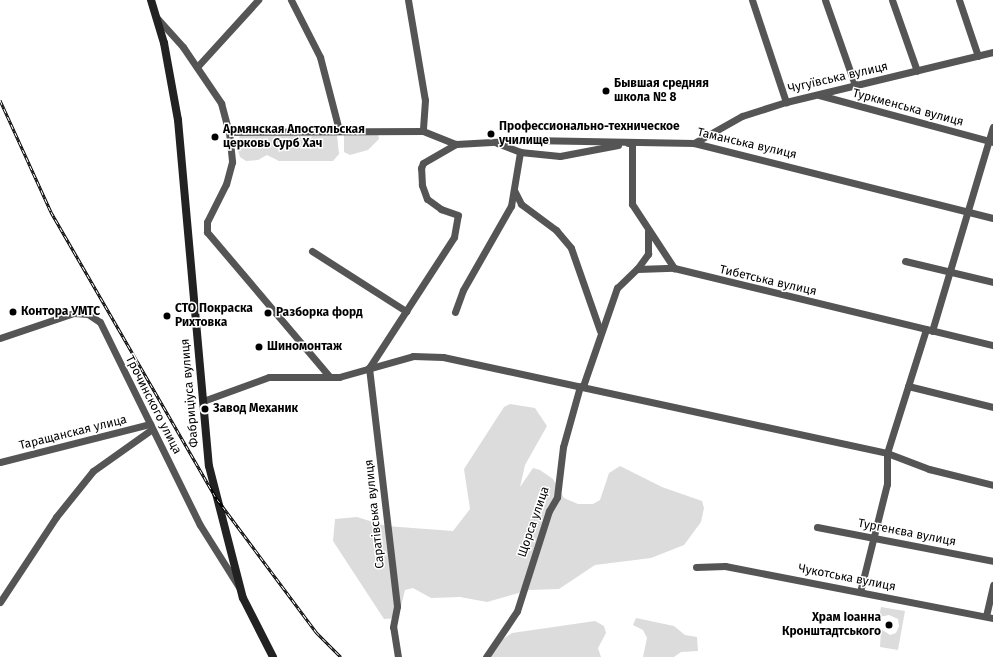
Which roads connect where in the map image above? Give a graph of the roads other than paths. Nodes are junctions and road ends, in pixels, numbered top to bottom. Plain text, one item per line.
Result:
1 (151, 0) edge
2 (258, 0) edge
3 (291, 0) edge
4 (408, 0) edge
5 (752, 0) edge
6 (825, 0) edge
7 (892, 0) edge
8 (958, 0) edge
9 (157, 18) junction
10 (993, 52) edge
11 (978, 56) junction
12 (197, 67) junction
13 (917, 71) junction
14 (855, 85) junction
15 (817, 94) junction
16 (786, 102) junction
17 (993, 127) edge
18 (339, 130) junction
19 (423, 131) junction
20 (229, 132) junction
21 (496, 142) junction
22 (991, 142) edge
23 (632, 143) junction
24 (694, 143) junction
25 (456, 144) junction
26 (520, 152) junction
27 (514, 190) junction
28 (970, 212) junction
29 (993, 218) edge
30 (648, 231) junction
31 (312, 251) dead end
32 (905, 261) dead end
33 (674, 268) junction
34 (637, 269) junction
35 (951, 272) junction
36 (993, 282) edge
37 (406, 312) junction
38 (455, 312) dead end
39 (929, 330) junction
40 (600, 331) junction
41 (0, 338) edge
42 (993, 345) edge
43 (369, 368) junction
44 (329, 376) junction
45 (582, 386) junction
46 (908, 386) junction
47 (203, 401) junction
48 (993, 406) edge
49 (152, 426) junction
50 (887, 453) junction
51 (0, 462) edge
52 (993, 485) edge
53 (817, 527) dead end
54 (875, 537) junction
55 (993, 561) edge
56 (696, 567) dead end
57 (993, 585) edge
58 (241, 588) junction
59 (860, 592) junction
60 (0, 602) edge
61 (989, 617) edge
62 (273, 657) edge
63 (398, 657) edge
64 (486, 657) edge

1 - 9 main road, Фабриціуса вулиця
2 - 12 street
3 - 18 street
4 - 19 street
5 - 16 street
6 - 14 street
7 - 13 street
8 - 11 street
9 - 12 street
9 - 47 main road, Фабриціуса вулиця
10 - 11 street, Чугуївська вулиця
11 - 13 street, Чугуївська вулиця
12 - 20 street
13 - 14 street, Чугуївська вулиця
14 - 15 street, Чугуївська вулиця
15 - 16 street, Чугуївська вулиця
15 - 22 street, Туркменська вулиця
16 - 24 street, Чугуївська вулиця
17 - 22 street
18 - 19 street, Таманська вулиця
18 - 20 street, Таманська вулиця
19 - 25 street, Таманська вулиця
20 - 44 street
21 - 23 street, Таманська вулиця
21 - 25 street, Таманська вулиця
21 - 26 street
22 - 28 street
23 - 24 street, Таманська вулиця
23 - 26 street
23 - 30 street
24 - 28 street, Таманська вулиця
25 - 37 street
26 - 27 street
27 - 38 street
27 - 40 street
28 - 29 street, Таманська вулиця
28 - 35 street
30 - 33 street
30 - 34 street, Щорса улица
31 - 37 street
32 - 35 street
33 - 34 street, Тибетська вулиця
33 - 39 street, Тибетська вулиця
34 - 40 street, Щорса улица
35 - 36 street
35 - 39 street
37 - 43 street
39 - 42 street, Тибетська вулиця
39 - 46 street
40 - 45 street, Щорса улица
41 - 49 street, Трочинского улица
43 - 44 street
43 - 45 street
43 - 63 street, Саратівська вулиця
44 - 47 street
45 - 50 street
45 - 64 street, Щорса улица
46 - 48 street
46 - 50 street
47 - 58 main road, Фабриціуса вулиця
49 - 51 street, Таращанская улица
49 - 58 street, Трочинского улица
49 - 60 street
50 - 52 street
50 - 54 street
53 - 54 street, Тургенєва вулиця
54 - 55 street, Тургенєва вулиця
54 - 59 street
56 - 59 street, Чукотська вулиця
57 - 61 street
58 - 62 main road, Фабриціуса вулиця
59 - 61 street, Чукотська вулиця

